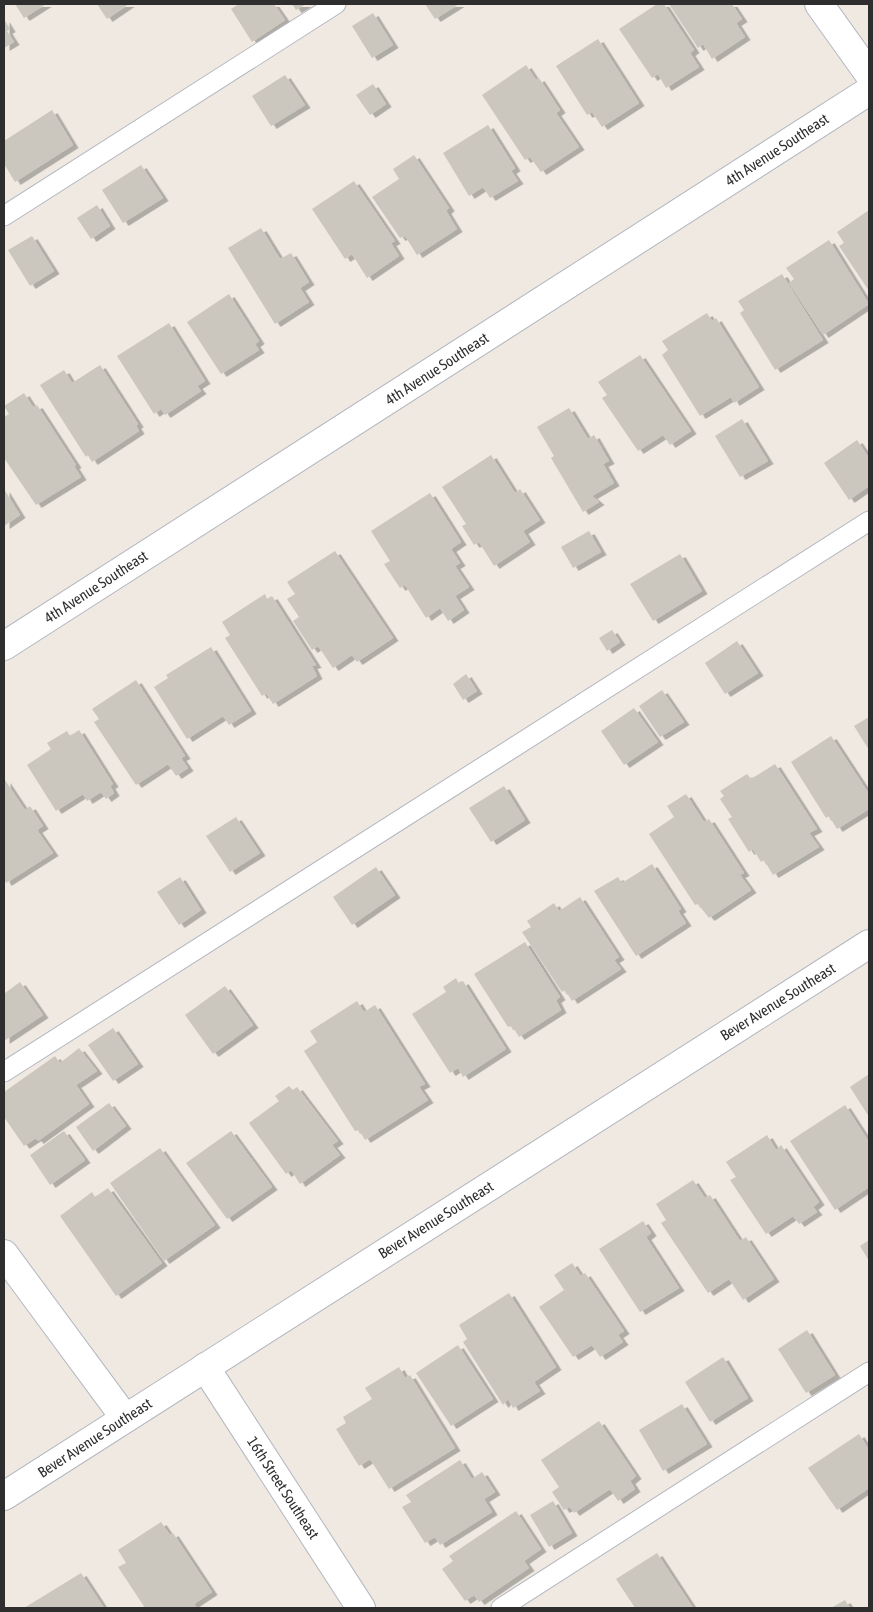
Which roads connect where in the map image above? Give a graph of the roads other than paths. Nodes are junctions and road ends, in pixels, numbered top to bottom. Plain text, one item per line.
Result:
1 (336, 4) edge
2 (819, 4) edge
3 (869, 74) edge
4 (869, 91) edge
5 (4, 216) edge
6 (869, 521) edge
7 (4, 646) edge
8 (869, 944) edge
9 (4, 1072) edge
10 (4, 1254) edge
11 (205, 1367) junction
12 (869, 1372) edge
13 (125, 1418) junction
14 (4, 1496) edge
15 (361, 1608) edge
16 (500, 1608) edge

1 - 5 lane
2 - 3 street
4 - 7 street, 4th Avenue Southeast
6 - 9 lane
8 - 11 street, Bever Avenue Southeast
10 - 13 street
11 - 13 street, Bever Avenue Southeast
11 - 15 street, 16th Street Southeast
12 - 16 lane
13 - 14 street, Bever Avenue Southeast

